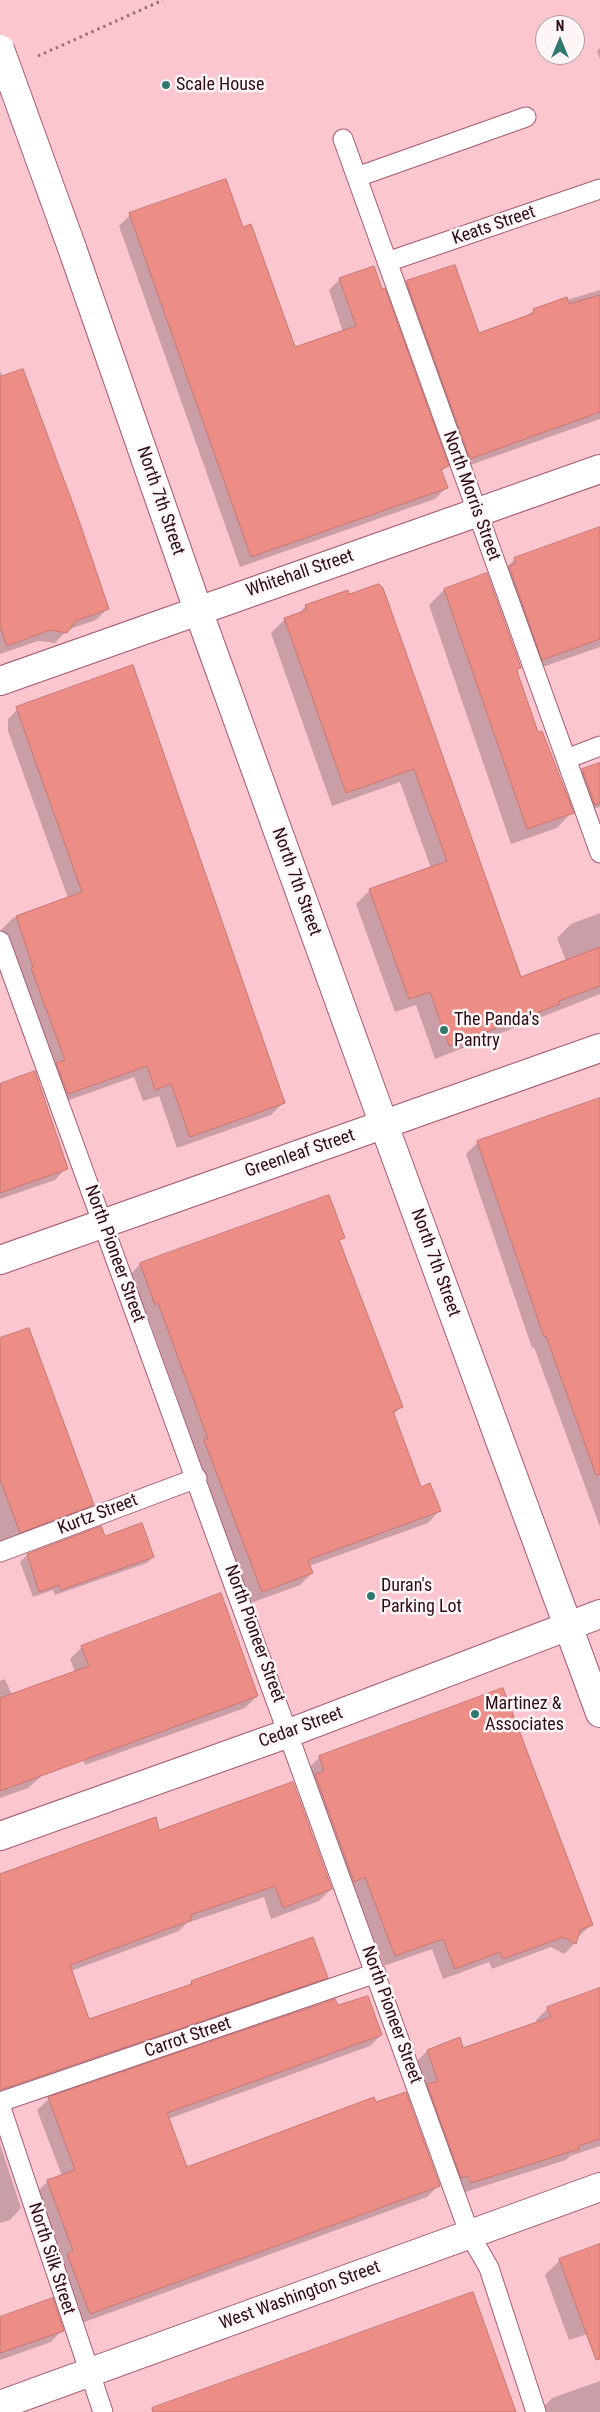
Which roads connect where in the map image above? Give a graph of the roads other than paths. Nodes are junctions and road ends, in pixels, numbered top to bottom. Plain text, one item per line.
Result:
1 (0, 49) edge
2 (526, 116) dead end
3 (343, 139) dead end
4 (357, 177) junction
5 (600, 189) edge
6 (387, 262) junction
7 (600, 469) edge
8 (477, 512) junction
9 (198, 610) junction
10 (0, 681) edge
11 (600, 746) edge
12 (566, 758) junction
13 (600, 853) edge
14 (2, 951) edge
15 (600, 1048) edge
16 (384, 1126) junction
17 (103, 1223) junction
18 (0, 1260) edge
19 (197, 1478) junction
20 (0, 1552) edge
21 (600, 1614) edge
22 (569, 1626) junction
23 (600, 1713) edge
24 (290, 1733) junction
25 (0, 1836) edge
26 (376, 1973) junction
27 (0, 2104) edge
28 (600, 2187) edge
29 (470, 2234) junction
30 (89, 2373) junction
31 (0, 2406) edge
32 (103, 2412) edge
33 (536, 2412) edge

1 - 9 street, North 7th Street, bridge
2 - 4 lane
3 - 4 lane, North Morris Street
4 - 6 lane, North Morris Street
5 - 6 lane, Keats Street
6 - 8 lane, North Morris Street
7 - 8 street, Whitehall Street
8 - 9 street, Whitehall Street
8 - 12 lane, North Morris Street
9 - 10 street, Whitehall Street
9 - 16 street, North 7th Street
11 - 12 lane
12 - 13 lane, North Morris Street
14 - 17 lane, North Pioneer Street
15 - 16 street, Greenleaf Street
16 - 17 street, Greenleaf Street
16 - 22 street, North 7th Street
17 - 18 street, Greenleaf Street
17 - 19 lane, North Pioneer Street
19 - 20 lane, Kurtz Street
19 - 24 lane, North Pioneer Street
21 - 22 street, Cedar Street
22 - 23 street, North 7th Street
22 - 24 street, Cedar Street
24 - 25 street, Cedar Street
24 - 26 lane, North Pioneer Street
26 - 27 lane, Carrot Street
26 - 29 lane, North Pioneer Street
27 - 30 lane, North Silk Street
28 - 29 street, West Washington Street
29 - 30 street, West Washington Street
29 - 33 lane, North Pioneer Street
30 - 31 street, West Washington Street
30 - 32 lane, North Silk Street

